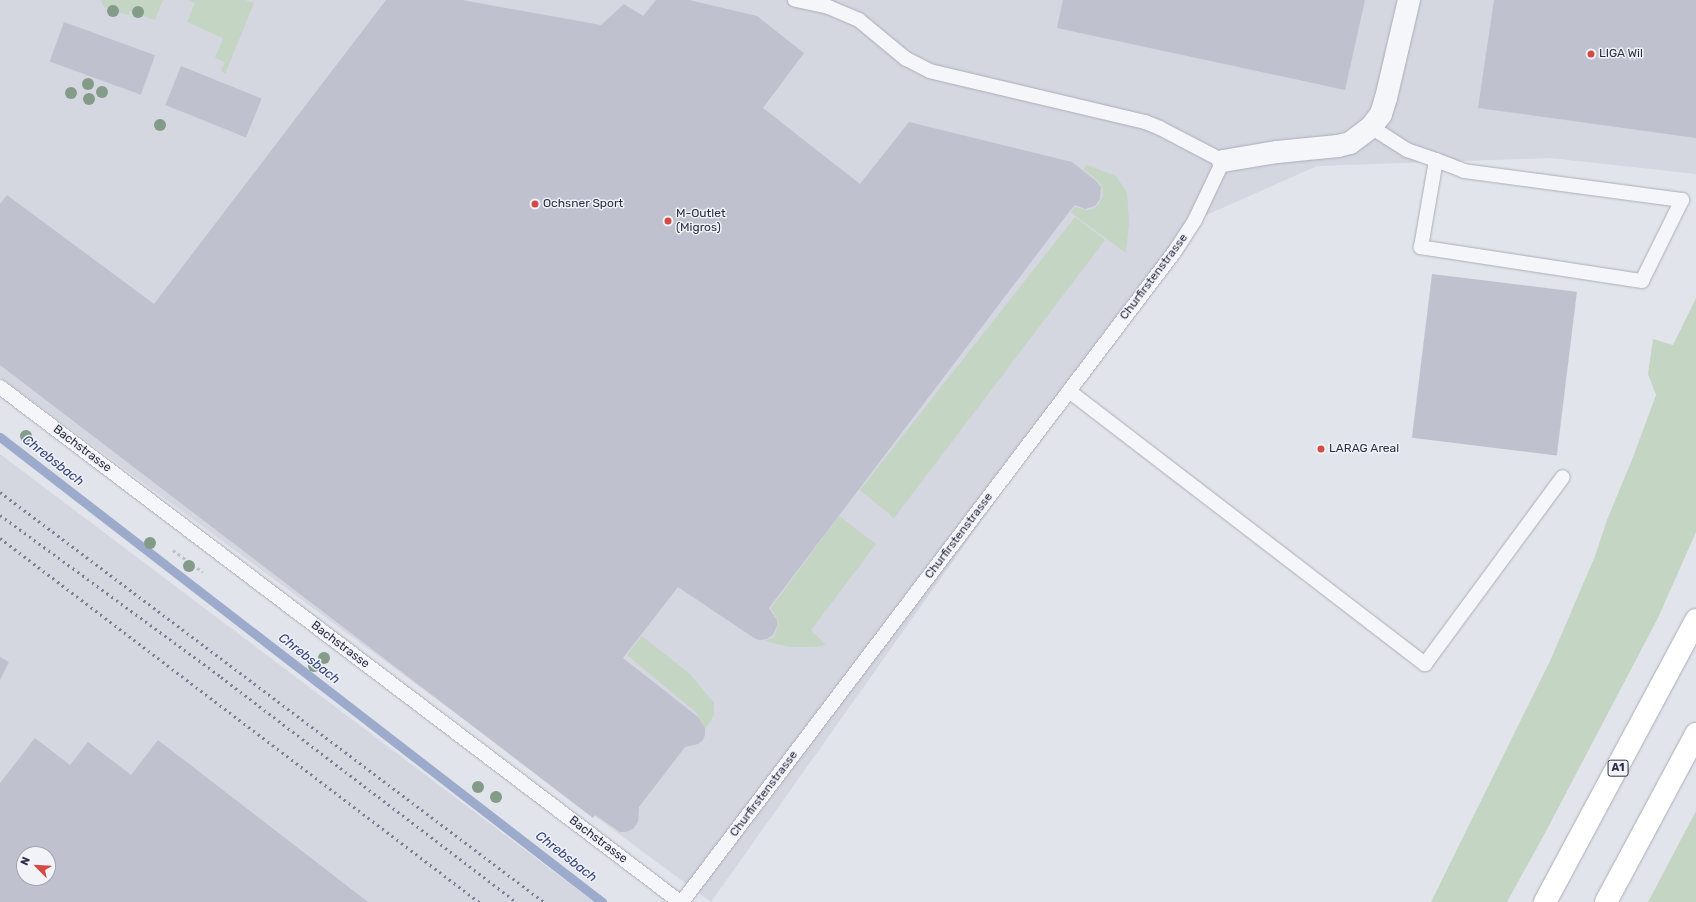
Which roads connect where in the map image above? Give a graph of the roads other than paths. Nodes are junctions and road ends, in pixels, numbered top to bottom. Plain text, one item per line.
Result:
1 (795, 0) edge
2 (1409, 0) edge
3 (1371, 127) junction
4 (1436, 160) junction
5 (1223, 161) junction
6 (0, 387) edge
7 (1069, 391) junction
8 (1563, 478) dead end
9 (1696, 620) edge
10 (1696, 734) edge
11 (681, 902) edge
12 (1545, 902) edge
13 (1606, 902) edge

1 - 5 lane
2 - 3 street
3 - 4 lane
3 - 5 street
4 - 4 lane
5 - 7 lane, Churfirstenstrasse
6 - 11 lane, Bachstrasse
7 - 8 lane
7 - 11 lane, Churfirstenstrasse
9 - 12 highway, A1
10 - 13 highway

